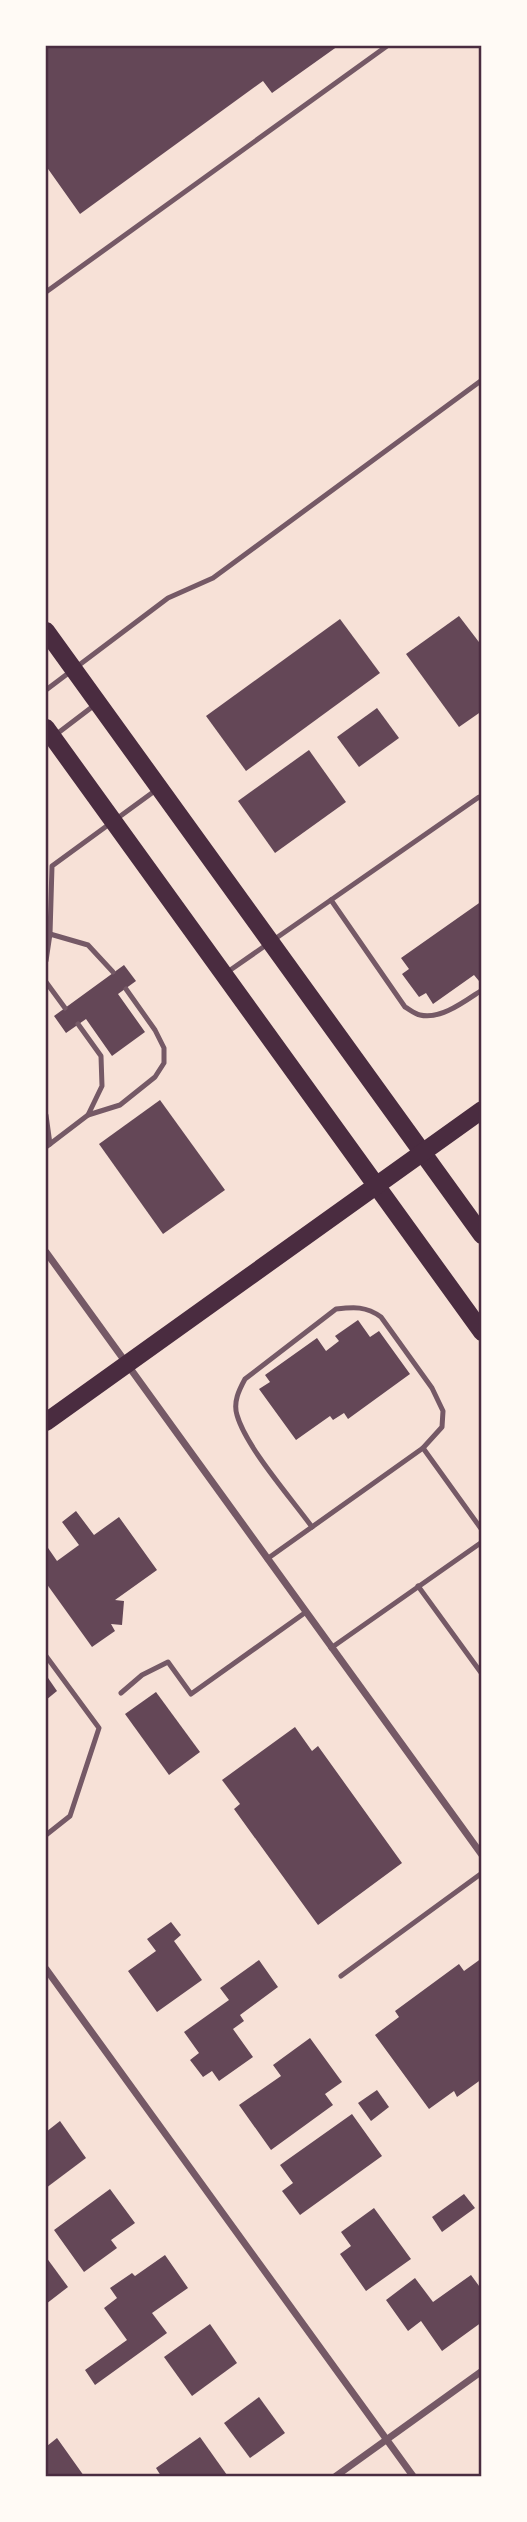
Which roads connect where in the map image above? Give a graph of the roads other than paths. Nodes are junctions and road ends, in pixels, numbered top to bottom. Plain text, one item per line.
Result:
1 (387, 46) edge
2 (46, 292) edge
3 (481, 380) edge
4 (46, 631) edge
5 (73, 669) junction
6 (46, 690) edge
7 (98, 703) junction
8 (48, 735) edge
9 (159, 788) junction
10 (481, 800) edge
11 (113, 822) junction
12 (331, 900) junction
13 (50, 934) junction
14 (271, 942) junction
15 (46, 961) edge
16 (113, 972) dead end
17 (224, 975) junction
18 (46, 982) edge
19 (126, 989) dead end
20 (481, 990) edge
21 (65, 1007) dead end
22 (78, 1024) dead end
23 (481, 1110) edge
24 (46, 1115) edge
25 (88, 1115) junction
26 (48, 1146) edge
27 (422, 1152) junction
28 (376, 1186) junction
29 (481, 1235) edge
30 (46, 1252) edge
31 (48, 1261) edge
32 (481, 1332) edge
33 (126, 1364) junction
34 (46, 1422) edge
35 (423, 1448) junction
36 (312, 1527) junction
37 (481, 1530) edge
38 (481, 1542) edge
39 (267, 1559) junction
40 (418, 1586) junction
41 (306, 1612) junction
42 (331, 1648) junction
43 (46, 1656) edge
44 (481, 1674) edge
45 (121, 1693) dead end
46 (46, 1835) edge
47 (481, 1855) edge
48 (481, 1873) edge
49 (46, 1969) edge
50 (341, 1976) dead end
51 (481, 2371) edge
52 (387, 2440) junction
53 (336, 2476) edge
54 (413, 2476) edge

1 - 2 lane
3 - 5 lane
4 - 5 main road
5 - 6 lane
5 - 7 main road
7 - 8 lane
7 - 9 main road
8 - 11 main road
9 - 11 lane
9 - 14 main road
10 - 12 lane
11 - 13 lane
11 - 17 main road
12 - 14 lane
12 - 20 lane
13 - 15 lane
13 - 16 lane
14 - 17 lane
14 - 27 main road
17 - 28 main road
18 - 21 lane
19 - 25 lane
22 - 25 lane
23 - 27 main road
24 - 26 lane
25 - 26 lane
27 - 28 main road
27 - 29 main road
28 - 32 main road
28 - 33 main road
30 - 31 street
31 - 33 street
33 - 34 main road
33 - 39 street
35 - 36 lane
35 - 36 lane
35 - 37 lane
36 - 39 lane
38 - 40 lane
39 - 41 street
40 - 42 lane
40 - 44 lane
41 - 42 street
41 - 45 lane
42 - 47 street
43 - 46 lane
48 - 50 lane
49 - 52 street
51 - 52 street
52 - 53 street
52 - 54 street

